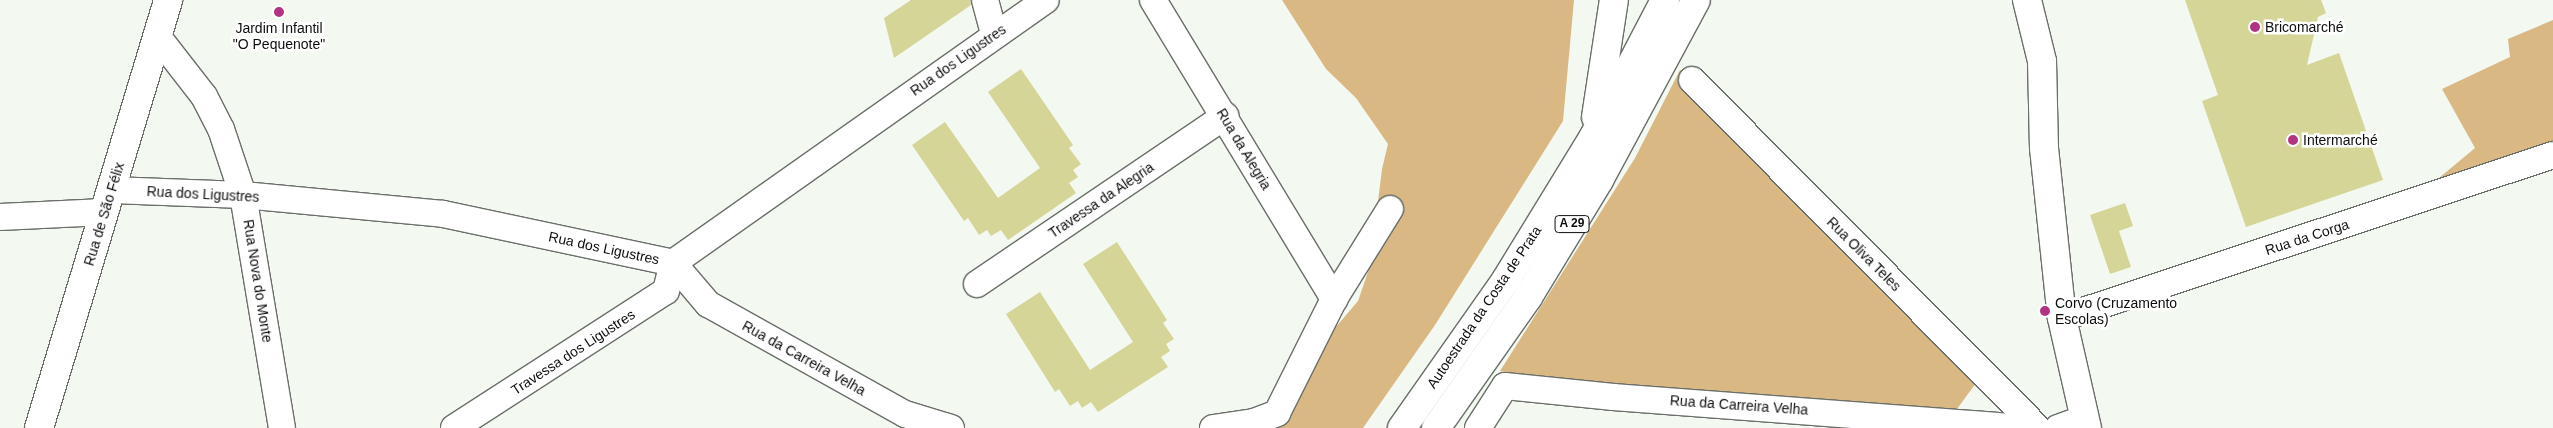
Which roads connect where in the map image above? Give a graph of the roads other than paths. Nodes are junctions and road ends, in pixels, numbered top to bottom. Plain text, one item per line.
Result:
1 (985, 0) edge
2 (1046, 0) edge
3 (1153, 0) edge
4 (1614, 0) edge
5 (1666, 0) edge
6 (1696, 0) edge
7 (2009, 0) edge
8 (2027, 0) edge
9 (166, 1) edge
10 (994, 34) junction
11 (158, 37) junction
12 (1692, 80) dead end
13 (1225, 116) junction
14 (1593, 138) junction
15 (2044, 148) junction
16 (2553, 155) edge
17 (243, 196) junction
18 (108, 201) junction
19 (1390, 209) dead end
20 (0, 217) edge
21 (673, 263) junction
22 (977, 284) dead end
23 (1334, 300) junction
24 (2062, 318) junction
25 (1797, 418) edge
26 (1863, 421) edge
27 (2085, 423) edge
28 (39, 428) edge
29 (282, 428) edge
30 (454, 428) edge
31 (951, 428) edge
32 (1212, 428) edge
33 (1402, 428) edge
34 (1436, 428) edge
35 (1478, 428) edge
36 (2024, 428) edge
37 (2038, 428) edge
38 (2058, 428) edge

1 - 10 street
2 - 10 street, Rua dos Ligustres
3 - 13 street, Rua da Alegria
4 - 14 main road
5 - 14 main road, Autoestrada da Costa de Prata / A 29
6 - 34 main road, Autoestrada da Costa de Prata / A 29
7 - 15 main road
8 - 15 main road
9 - 11 main road, Rua de São Félix
10 - 21 street, Rua dos Ligustres
11 - 17 street, Rua Nova do Monte
11 - 18 main road, Rua de São Félix
12 - 37 street, Rua Oliva Teles
13 - 22 street, Travessa da Alegria
13 - 23 street, Rua da Alegria
14 - 33 main road, Autoestrada da Costa de Prata / A 29
15 - 24 main road
16 - 24 street, Rua da Corga
17 - 18 street, Rua dos Ligustres
17 - 21 street, Rua dos Ligustres
17 - 29 street, Rua Nova do Monte
18 - 20 street, Rua dos Ligustres
18 - 28 main road, Rua de São Félix
19 - 23 street
21 - 30 street, Travessa dos Ligustres
21 - 31 street, Rua da Carreira Velha
23 - 32 street
24 - 27 main road
25 - 26 street, Rua da Carreira Velha
25 - 35 street, Rua da Carreira Velha
26 - 36 street, Rua da Carreira Velha
27 - 38 street

